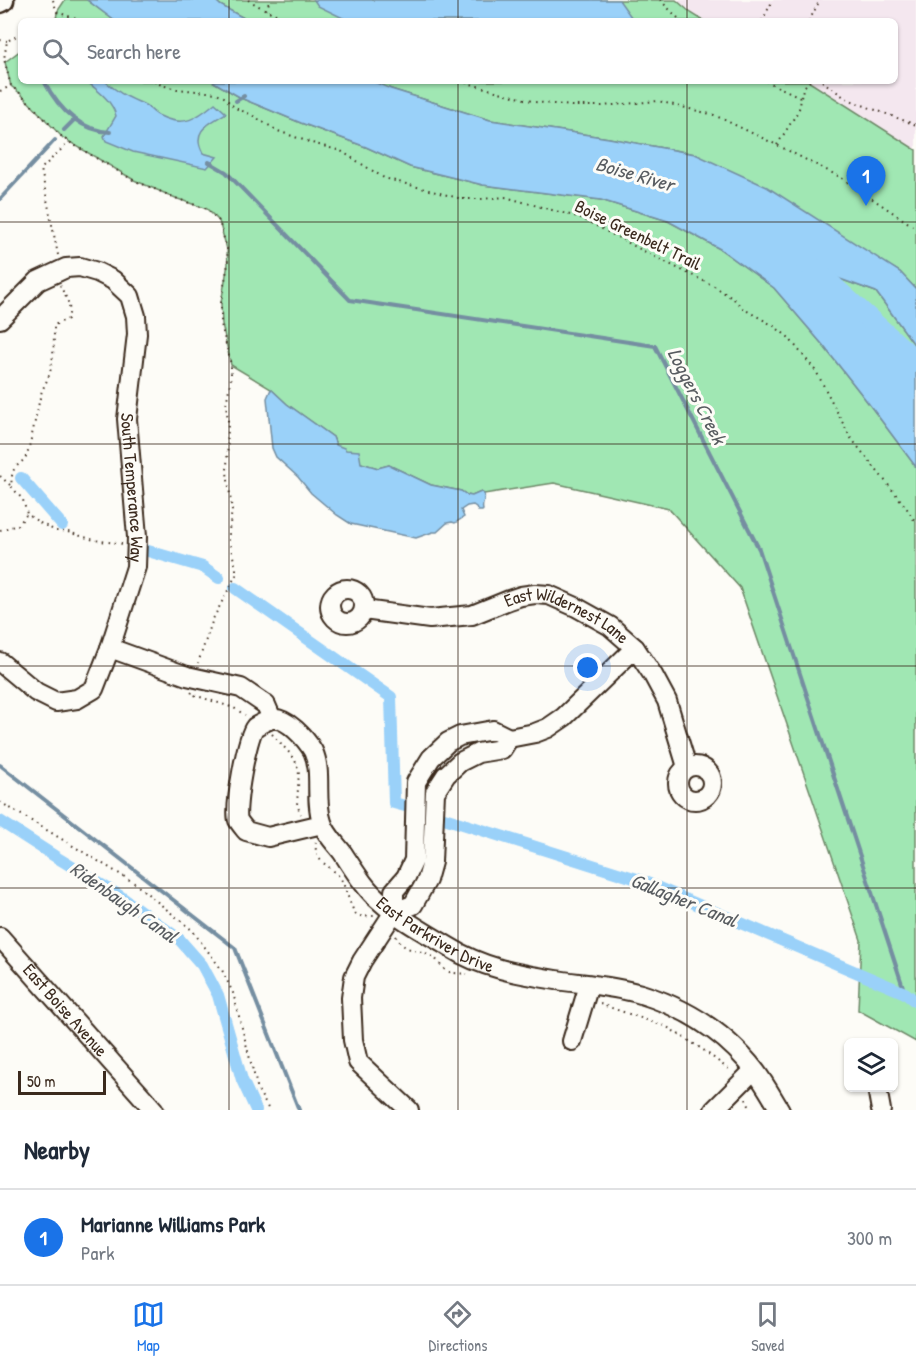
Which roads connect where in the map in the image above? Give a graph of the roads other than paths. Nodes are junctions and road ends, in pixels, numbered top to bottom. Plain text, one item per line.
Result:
1 (0, 319) edge
2 (364, 610) dead end
3 (110, 648) junction
4 (635, 648) junction
5 (0, 662) edge
6 (271, 725) junction
7 (687, 767) dead end
8 (319, 831) junction
9 (394, 912) junction
10 (0, 937) edge
11 (589, 985) junction
12 (572, 1041) dead end
13 (754, 1070) junction
14 (878, 1092) edge
15 (154, 1110) edge
16 (409, 1110) edge
17 (714, 1110) edge
18 (780, 1110) edge
19 (881, 1110) edge

1 - 3 street, South Temperance Way
2 - 4 street, East Wildernest Lane
3 - 5 street, South Temperance Way
3 - 6 street
4 - 7 street, East Wildernest Lane
4 - 9 street
6 - 8 street, East Parkriver Drive
6 - 8 street
8 - 9 street, East Parkriver Drive
9 - 11 street, East Parkriver Drive
9 - 16 street
10 - 15 street, East Boise Avenue
11 - 12 street
11 - 13 street, East Parkriver Drive
13 - 17 street
13 - 18 street, East Parkriver Drive
14 - 19 street

